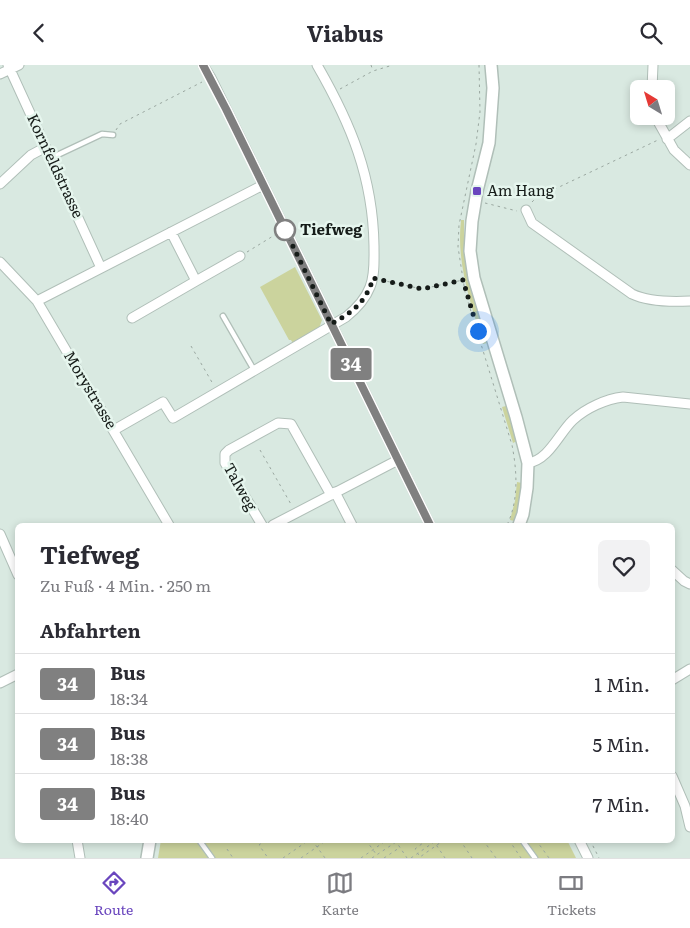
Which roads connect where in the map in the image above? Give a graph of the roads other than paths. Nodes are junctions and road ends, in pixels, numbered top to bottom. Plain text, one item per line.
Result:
1 (19, 65) edge
2 (203, 65) edge
3 (317, 65) edge
4 (491, 65) edge
5 (653, 65) edge
6 (9, 67) edge
7 (0, 74) edge
8 (652, 80) edge
9 (690, 121) edge
10 (660, 125) edge
11 (113, 135) road end
12 (666, 137) junction
13 (46, 147) junction
14 (51, 158) junction
15 (690, 165) edge
16 (0, 184) edge
17 (264, 185) junction
18 (522, 211) road end
19 (171, 232) junction
20 (240, 256) road end
21 (0, 262) edge
22 (101, 268) junction
23 (196, 281) junction
24 (37, 301) junction
25 (690, 301) edge
26 (223, 316) dead end
27 (132, 318) dead end
28 (331, 324) junction
29 (254, 370) junction
30 (690, 404) edge
31 (114, 430) junction
32 (398, 460) junction
33 (528, 463) junction
34 (333, 493) junction
35 (168, 523) edge
36 (261, 523) edge
37 (276, 523) edge
38 (351, 523) edge
39 (429, 523) edge
40 (520, 523) edge
41 (0, 534) edge
42 (15, 568) edge
43 (675, 573) edge
44 (690, 584) edge
45 (690, 669) edge
46 (15, 676) edge
47 (675, 678) edge
48 (0, 683) edge
49 (675, 783) edge
50 (690, 827) edge
51 (78, 843) edge
52 (150, 843) edge
53 (201, 843) edge
54 (524, 843) edge
55 (580, 843) edge
56 (80, 858) edge
57 (147, 858) edge
58 (212, 858) edge
59 (535, 858) edge
60 (588, 858) edge

1 - 6 street
2 - 17 street
3 - 28 street
4 - 33 street
5 - 8 street
6 - 7 street
6 - 13 street, Kornfeldstrasse
9 - 12 street
10 - 12 street
11 - 14 lane
12 - 15 street
13 - 14 street, Kornfeldstrasse
13 - 16 street
14 - 22 street, Kornfeldstrasse
17 - 19 street
17 - 28 street
18 - 25 street
19 - 22 street
19 - 23 street
20 - 23 street
21 - 24 street, Morystrasse
22 - 24 street
23 - 27 street
24 - 31 street, Morystrasse
26 - 29 lane
28 - 29 street
28 - 32 street
29 - 31 street
30 - 33 street
31 - 35 street, Morystrasse
32 - 34 street
32 - 39 street
33 - 40 street
34 - 36 street, Talweg
34 - 37 street
34 - 38 street
41 - 42 street
43 - 44 street
45 - 47 street
46 - 48 street
49 - 50 street
51 - 56 street
52 - 57 street
53 - 58 lane
54 - 59 lane
55 - 60 street

